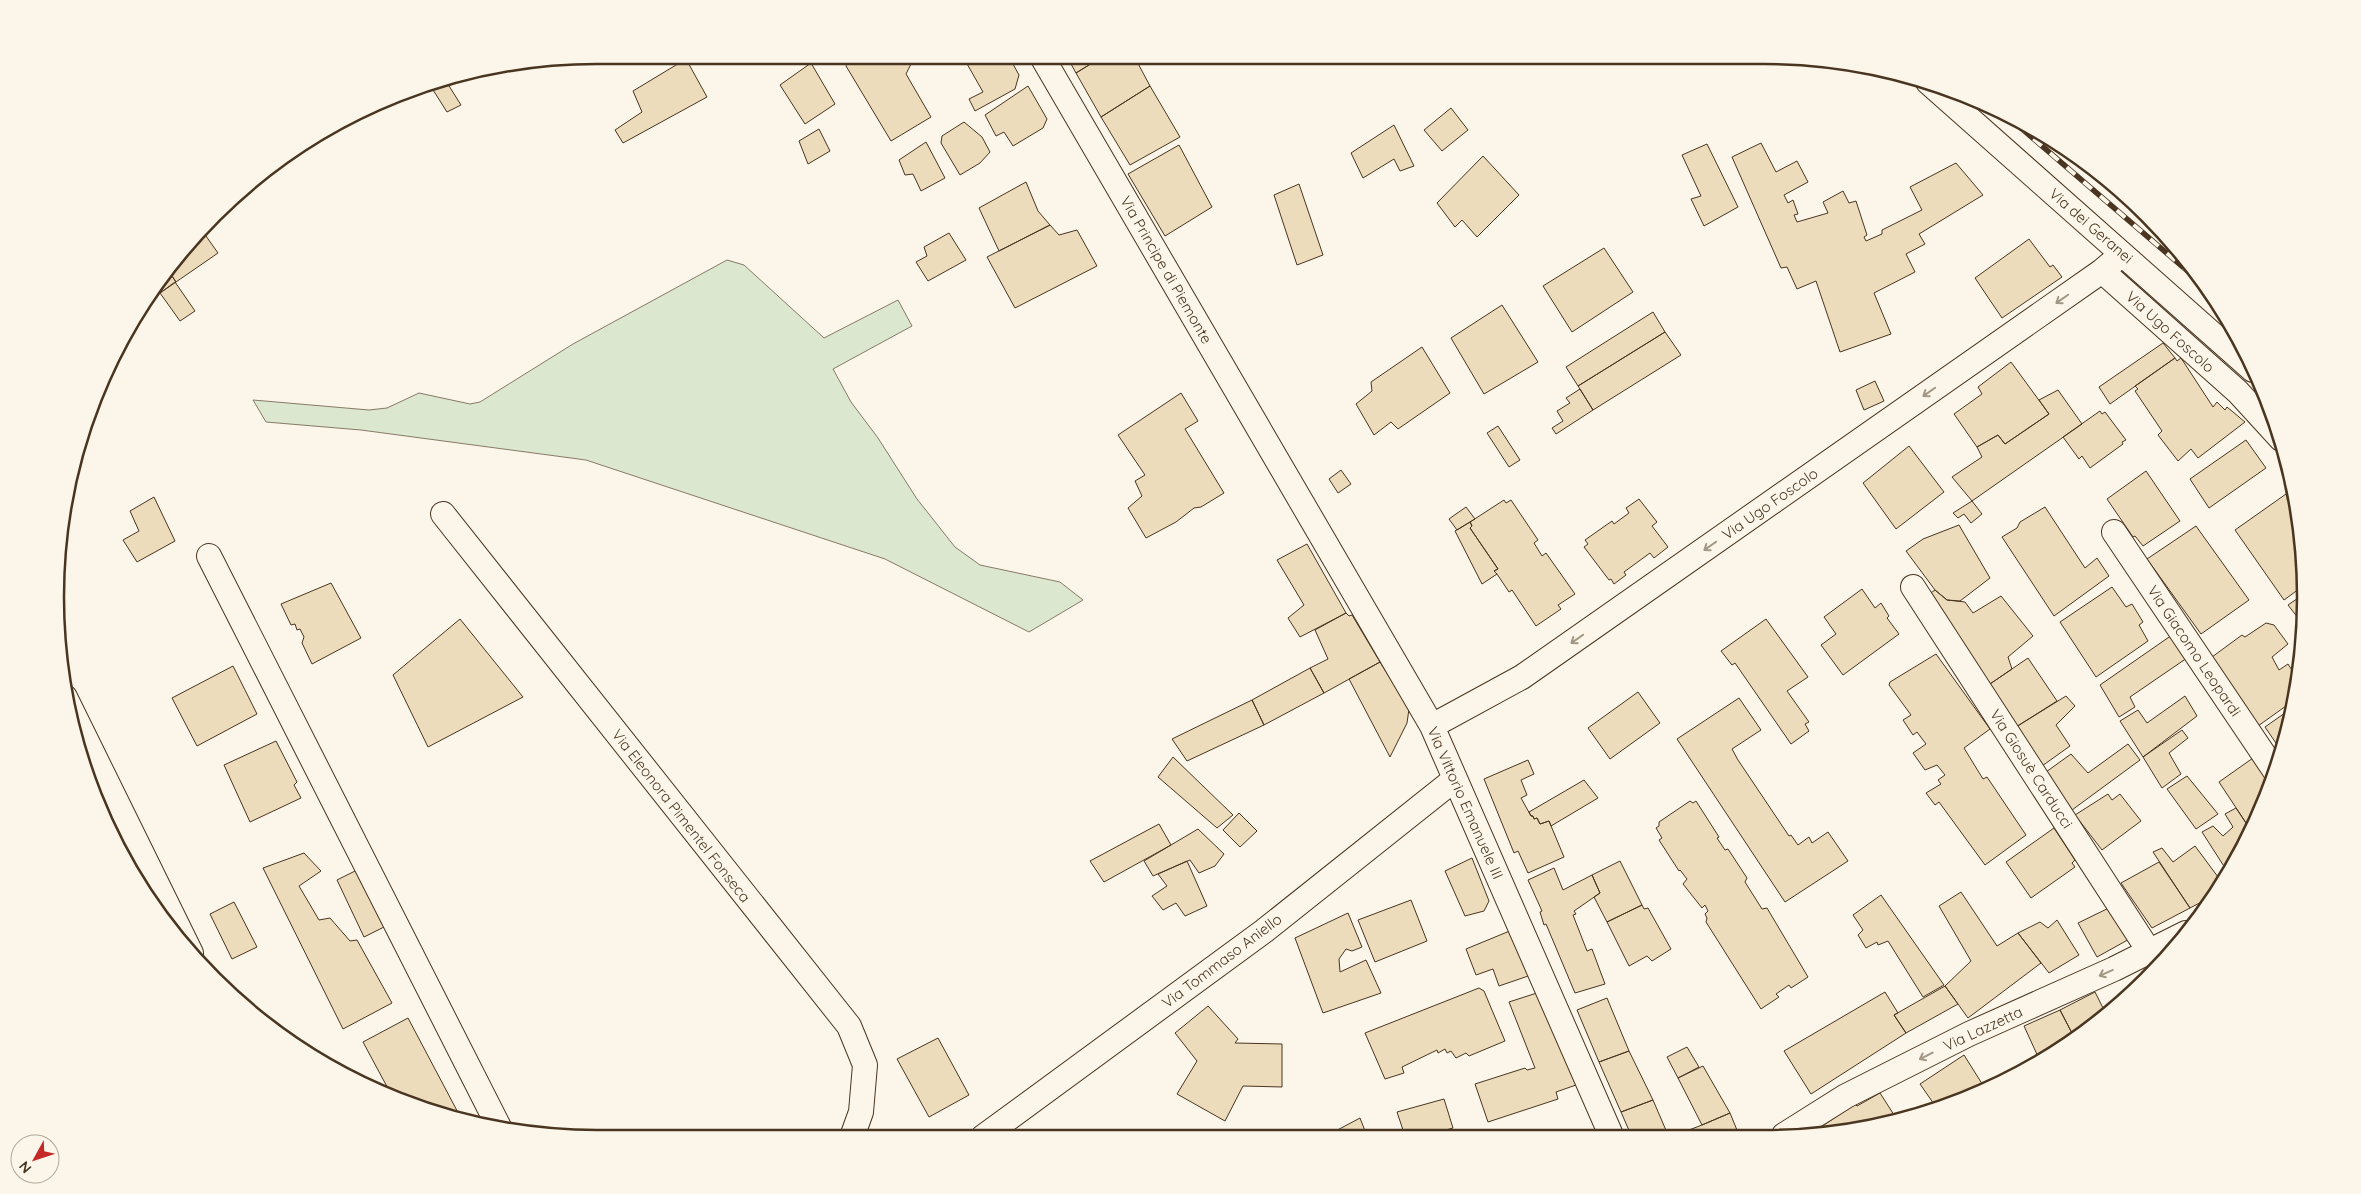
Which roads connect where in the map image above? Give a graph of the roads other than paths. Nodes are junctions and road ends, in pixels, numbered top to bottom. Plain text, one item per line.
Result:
1 (1046, 64) edge
2 (1942, 95) edge
3 (2122, 254) junction
4 (2102, 271) junction
5 (2241, 359) edge
6 (2247, 372) edge
7 (2238, 392) junction
8 (2269, 426) edge
9 (1292, 486) joint
10 (443, 514) dead end
11 (2114, 532) dead end
12 (209, 556) dead end
13 (1912, 587) dead end
14 (1432, 726) junction
15 (80, 728) edge
16 (2270, 764) edge
17 (1455, 779) junction
18 (178, 927) edge
19 (2173, 939) edge
20 (2149, 951) junction
21 (495, 1120) edge
22 (1797, 1129) edge
23 (855, 1130) edge
24 (994, 1130) edge
25 (1609, 1130) edge

1 - 9 street, Via Principe di Piemonte
2 - 3 street, Via dei Geranei
3 - 4 street, Via Ugo Foscolo
3 - 5 street, Via dei Geranei
4 - 7 street, Via Ugo Foscolo
4 -> 14 street, Via Ugo Foscolo
6 - 7 street
7 - 8 street, Via Ugo Foscolo
9 - 14 street, Via Vittorio Emanuele III
10 - 23 street, Via Eleonora Pimentel Fonseca
11 - 16 street, Via Giacomo Leopardi
12 - 21 street
13 - 20 street, Via Giosuè Carducci
14 - 17 street, Via Vittorio Emanuele III
15 - 18 street
17 - 24 street, Via Tommaso Aniello
17 - 25 street, Via Vittorio Emanuele III
19 - 20 street, Via Lazzetta
20 -> 22 street, Via Lazzetta

